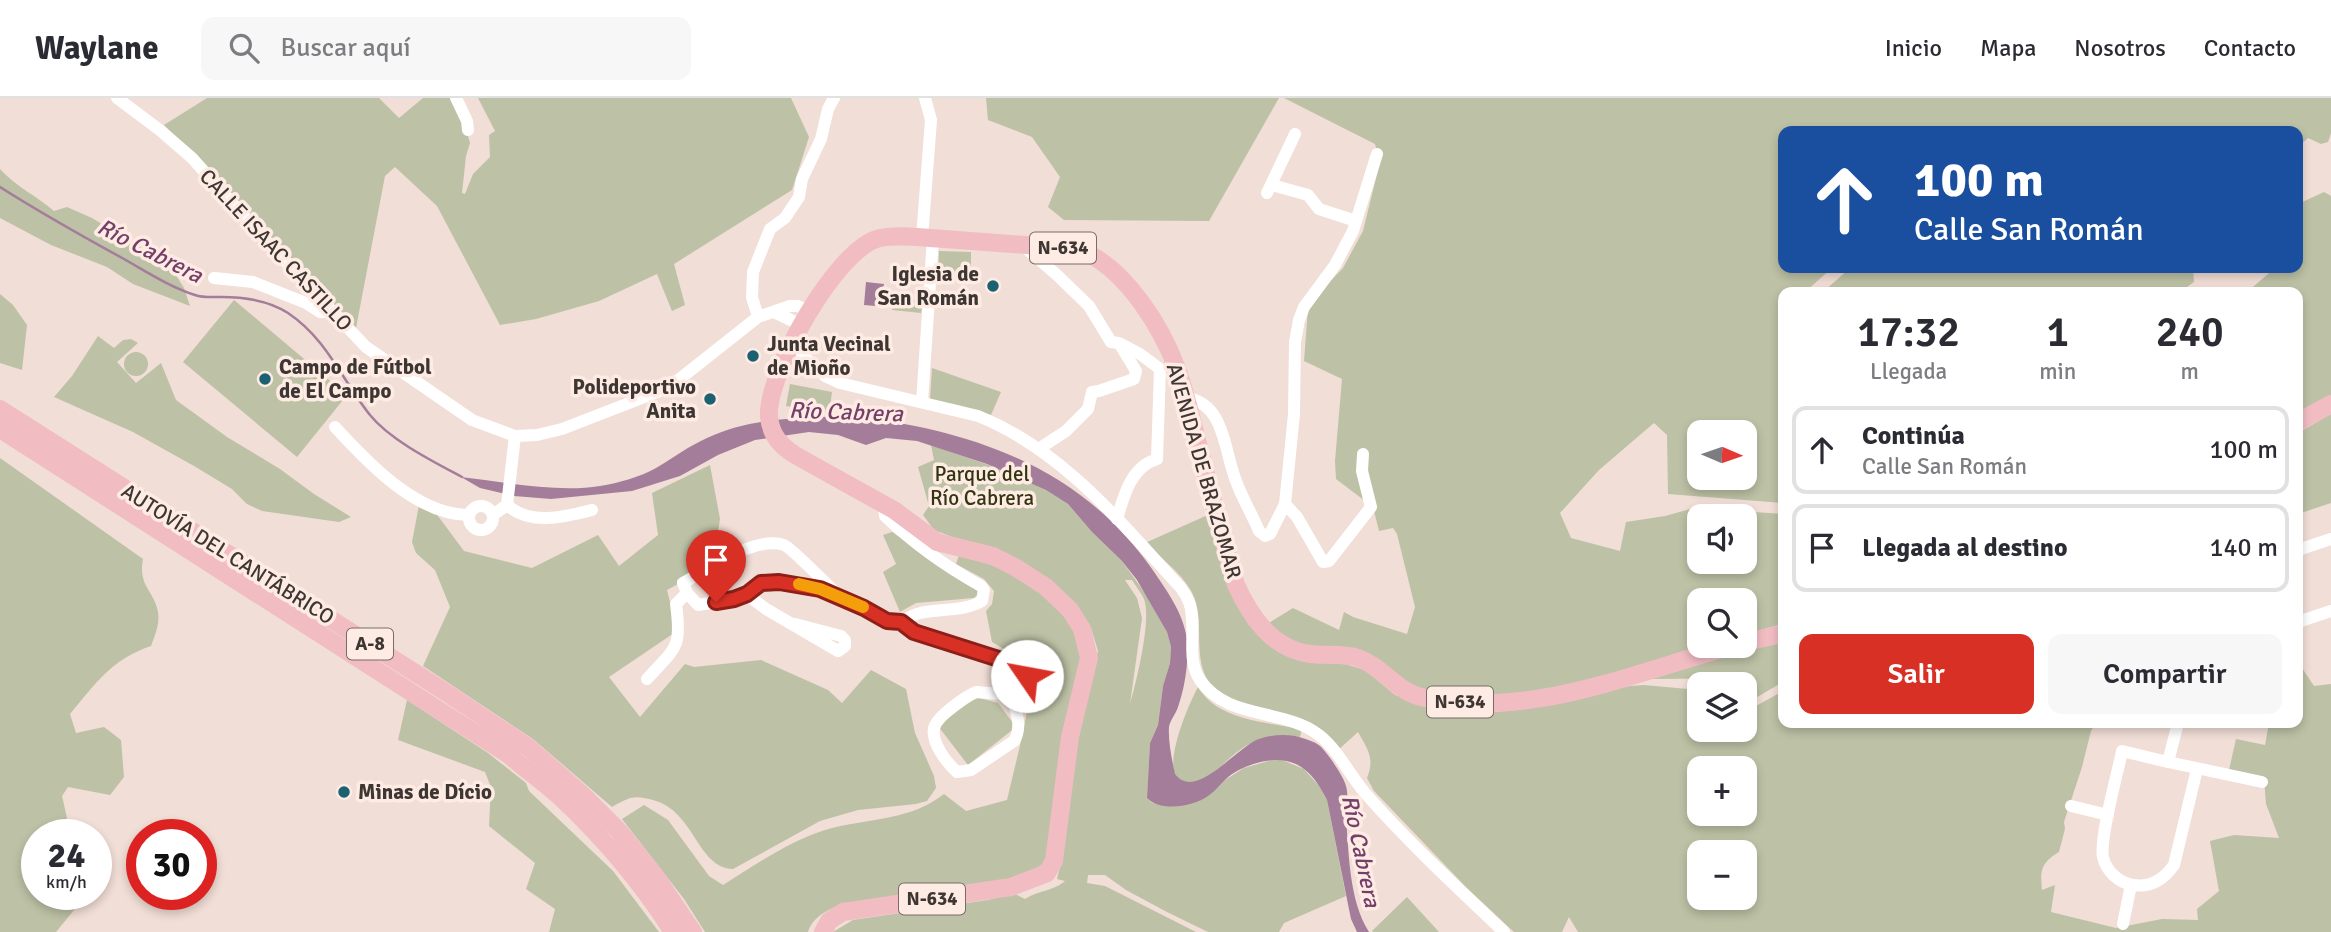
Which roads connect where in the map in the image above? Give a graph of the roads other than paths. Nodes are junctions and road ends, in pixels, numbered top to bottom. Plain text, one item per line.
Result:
1 (117, 98) edge
2 (456, 98) edge
3 (834, 98) edge
4 (924, 100) edge
5 (468, 130) dead end
6 (1295, 134) dead end
7 (1377, 154) dead end
8 (1356, 221) junction
9 (928, 238) junction
10 (1028, 245) junction
11 (214, 278) dead end
12 (824, 290) junction
13 (790, 306) junction
14 (333, 312) junction
15 (774, 312) junction
16 (809, 313) junction
17 (758, 317) junction
18 (795, 336) junction
19 (1119, 344) junction
20 (1187, 398) junction
21 (922, 402) junction
22 (2331, 404) edge
23 (0, 409) edge
24 (2303, 419) edge
25 (335, 427) dead end
26 (0, 429) edge
27 (515, 436) junction
28 (1040, 448) junction
29 (1363, 454) dead end
30 (1285, 504) junction
31 (884, 505) junction
32 (502, 508) junction
33 (592, 510) dead end
34 (469, 515) junction
35 (1117, 519) junction
36 (2331, 539) edge
37 (2303, 548) edge
38 (687, 593) junction
39 (747, 594) junction
40 (840, 597) junction
41 (2331, 611) edge
42 (2303, 620) edge
43 (901, 622) junction
44 (795, 624) dead end
45 (1778, 635) edge
46 (1757, 639) edge
47 (1689, 658) edge
48 (647, 679) dead end
49 (1013, 700) junction
50 (2177, 728) edge
51 (2168, 762) junction
52 (2197, 769) junction
53 (2262, 782) dead end
54 (2071, 806) dead end
55 (2108, 815) junction
56 (2131, 885) junction
57 (2123, 924) dead end
58 (673, 932) edge
59 (693, 932) edge
60 (822, 932) edge
61 (1504, 932) edge

1 - 14 street, CALLE ISAAC CASTILLO
2 - 5 street
3 - 17 street
4 - 9 street
6 - 8 street
7 - 8 street
8 - 30 street
9 - 10 highway, AVENIDA DE BRAZOMAR / N-634
9 - 12 highway, AVENIDA DE BRAZOMAR / N-634
9 - 21 street
10 - 19 street
10 - 20 highway, AVENIDA DE BRAZOMAR / N-634
11 - 14 street
12 - 13 street, CALLE ISAAC CASTILLO
12 - 16 highway, AVENIDA DE BRAZOMAR / N-634
13 - 15 street, CALLE ISAAC CASTILLO
13 - 16 street
14 - 27 street, CALLE ISAAC CASTILLO
15 - 17 street, CALLE ISAAC CASTILLO
15 - 18 street
16 - 18 highway, AVENIDA DE BRAZOMAR / N-634
17 - 27 street, CALLE ISAAC CASTILLO
18 - 21 street
18 - 31 highway, AVENIDA DE BRAZOMAR / N-634
19 - 28 street
19 - 35 street
20 - 30 street
20 - 47 highway, AVENIDA DE BRAZOMAR / N-634
21 - 28 street
22 - 24 highway
23 - 59 highway, AUTOVÍA DEL CANTÁBRICO / A-8
25 - 34 street
26 - 58 highway, AUTOVÍA DEL CANTÁBRICO / A-8
27 - 32 street
28 - 35 street
29 - 30 street
31 - 43 street
31 - 60 highway, N-634
32 - 33 street
32 - 34 street
32 - 34 street
35 - 61 street
36 - 37 street
38 - 39 street
38 - 40 street
38 - 48 street
39 - 40 street
39 - 44 street
40 - 43 street
41 - 42 street
43 - 49 street
45 - 46 highway
49 - 49 street
50 - 51 street
51 - 52 street
51 - 55 street
52 - 53 street
52 - 56 street
54 - 55 street
55 - 56 street
56 - 57 street

